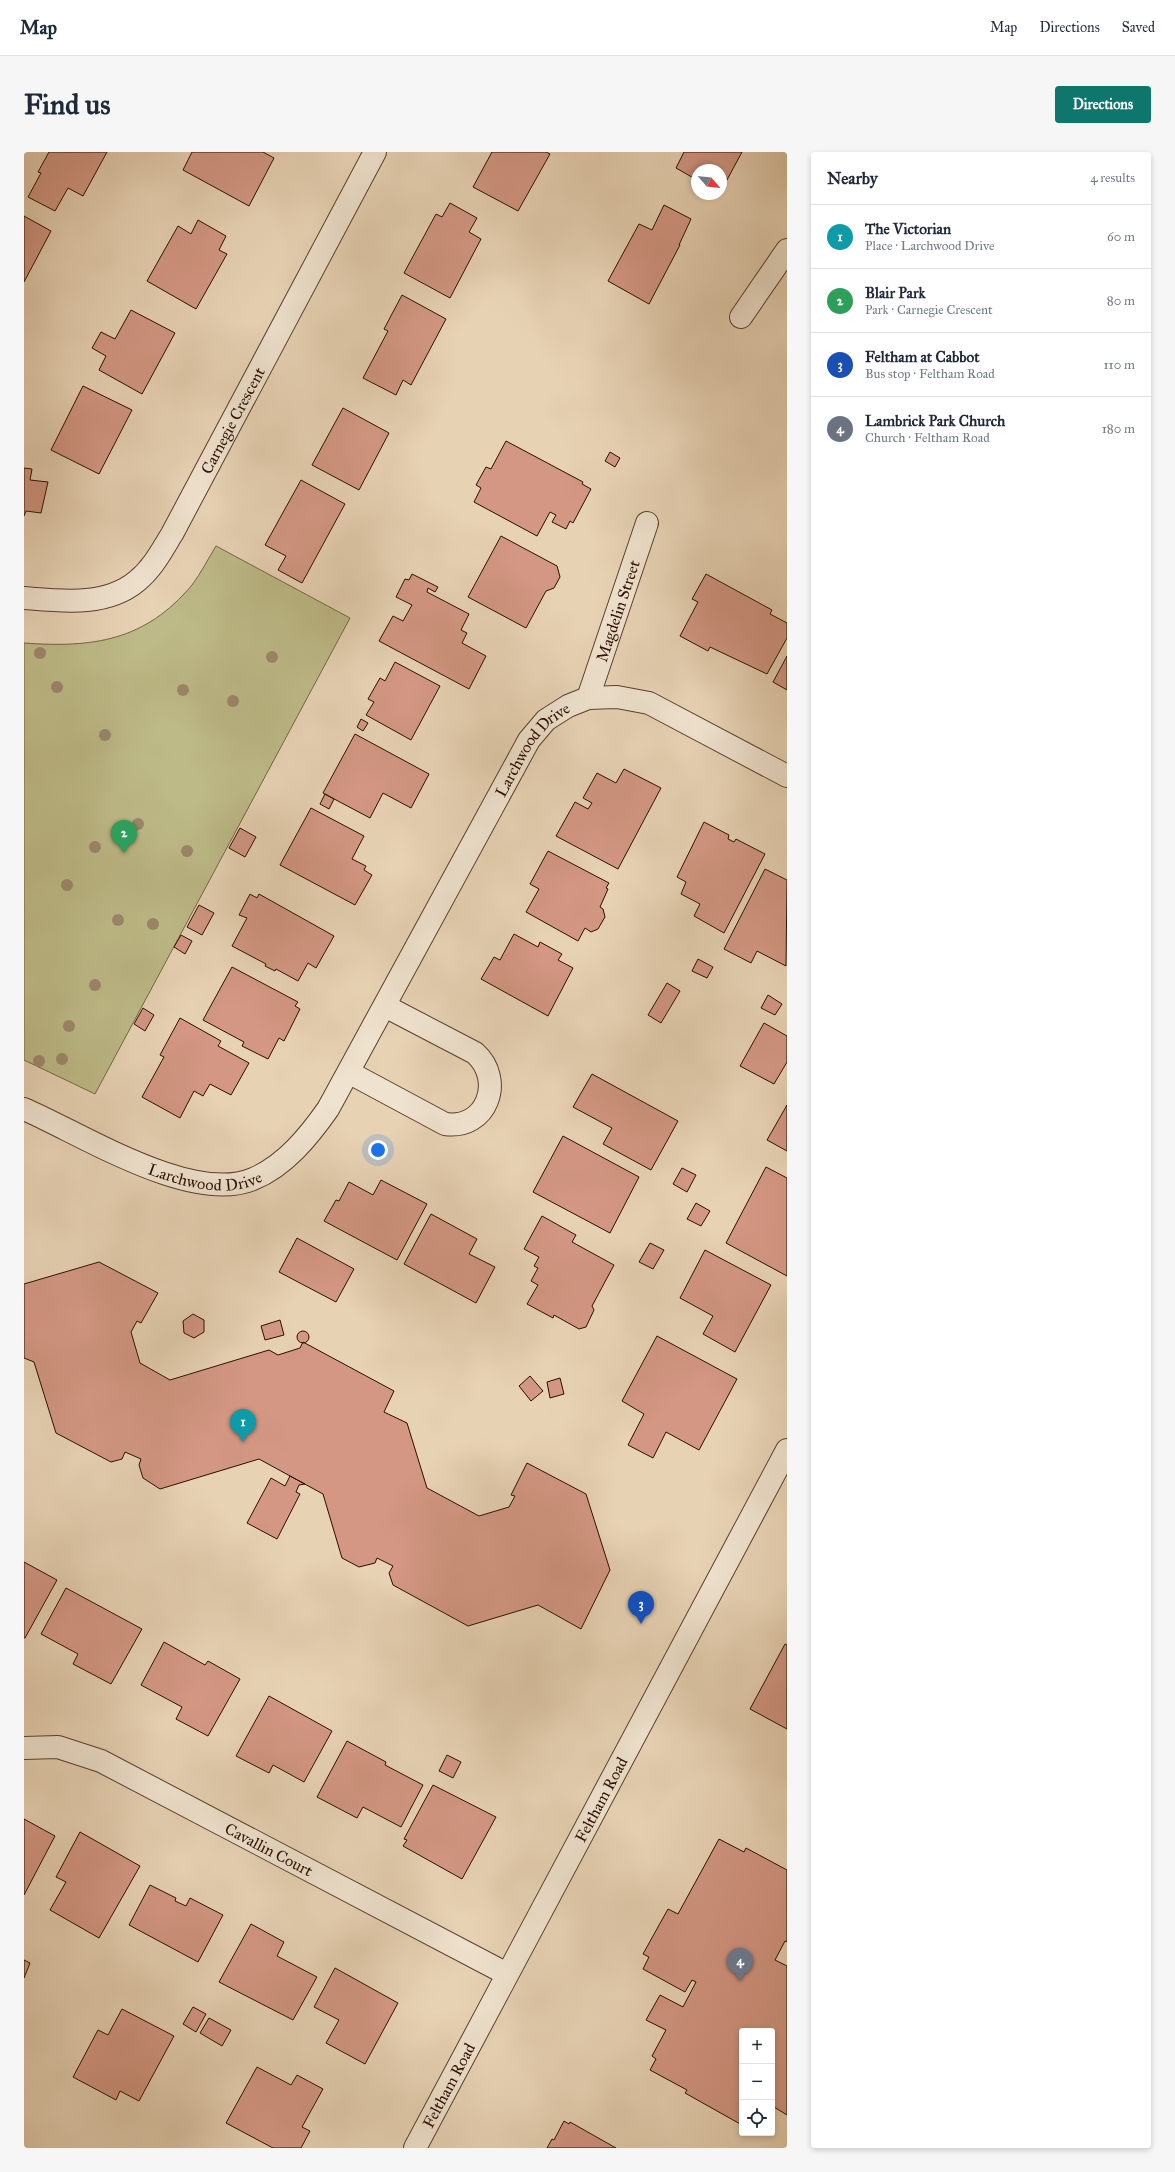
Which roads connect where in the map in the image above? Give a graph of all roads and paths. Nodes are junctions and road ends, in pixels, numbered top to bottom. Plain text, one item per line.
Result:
1 (375, 152) edge
2 (787, 250) edge
3 (741, 317) dead end
4 (647, 523) dead end
5 (24, 598) edge
6 (588, 698) junction
7 (787, 776) edge
8 (385, 1006) junction
9 (350, 1073) junction
10 (24, 1109) edge
11 (787, 1450) edge
12 (24, 1748) edge
13 (507, 1974) junction
14 (415, 2148) edge

1 - 5 street, Carnegie Crescent
2 - 3 street
4 - 6 street, Magdelin Street
6 - 7 street, Larchwood Drive
6 - 8 street, Larchwood Drive
8 - 9 street, Larchwood Drive
8 - 9 street
9 - 10 street, Larchwood Drive
11 - 13 street, Feltham Road
12 - 13 street, Cavallin Court
13 - 14 street, Feltham Road

